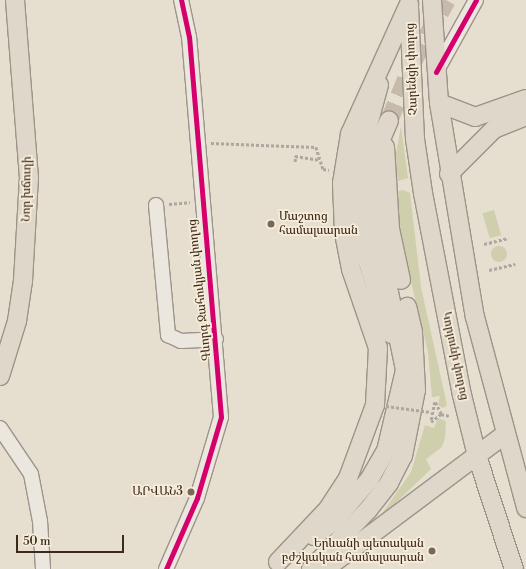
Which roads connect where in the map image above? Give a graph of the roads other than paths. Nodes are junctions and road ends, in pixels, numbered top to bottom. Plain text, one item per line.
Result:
1 (15, 0) edge
2 (181, 0) edge
3 (432, 0) edge
4 (476, 0) edge
5 (409, 2) edge
6 (383, 61) junction
7 (436, 72) junction
8 (526, 99) edge
9 (439, 103) junction
10 (526, 116) edge
11 (415, 138) joint
12 (449, 174) junction
13 (156, 205) road end
14 (216, 339) junction
15 (405, 370) junction
16 (0, 376) edge
17 (0, 428) edge
18 (504, 435) junction
19 (477, 456) junction
20 (523, 490) edge
21 (526, 508) edge
22 (173, 553) junction
23 (274, 566) edge
24 (43, 569) edge
25 (160, 569) edge
26 (166, 569) edge
27 (312, 569) edge
28 (325, 569) edge
29 (514, 569) edge

1 - 16 main road, Նոր խճուղի
2 - 14 street, Գևորգ Ջահուկյան փողոց
3 - 7 main road, Չարենցի փողոց
4 - 7 street
5 - 6 main road
5 - 11 main road, Չարենցի փողոց
6 - 15 main road
6 - 23 main road
7 - 9 main road, Չարենցի փողոց
8 - 9 main road
9 - 12 main road
10 - 12 main road
11 - 19 main road, Կորյունի փողոց
12 - 18 main road
13 - 14 street
14 - 22 street, Գևորգ Ջահուկյան փողոց
15 - 23 main road
15 - 27 main road
17 - 24 street
18 - 19 main road
18 - 20 main road
19 - 28 main road
19 - 29 main road, Կորյունի փողոց
20 - 21 main road
22 - 25 street
22 - 26 street, Գևորգ Ջահուկյան փողոց

